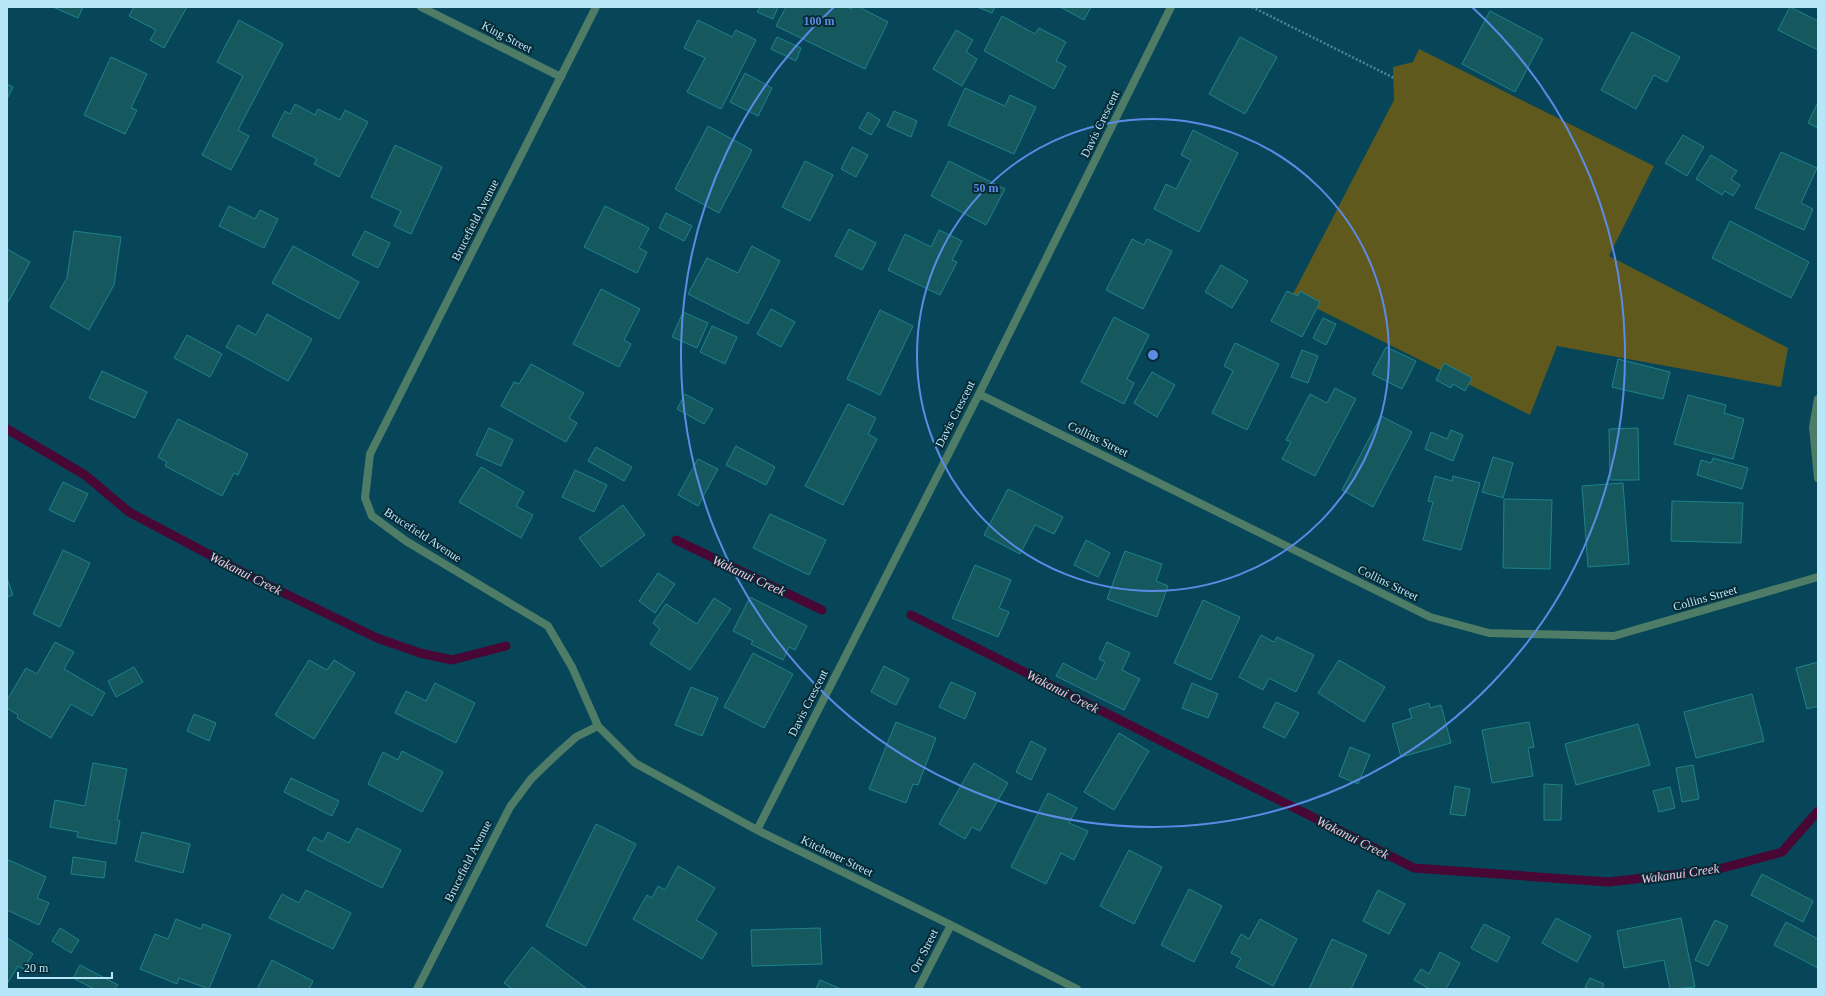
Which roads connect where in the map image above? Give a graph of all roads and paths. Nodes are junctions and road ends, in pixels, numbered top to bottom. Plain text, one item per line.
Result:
1 (421, 7) edge
2 (596, 7) edge
3 (1171, 7) edge
4 (1252, 7) edge
5 (561, 77) junction
6 (1394, 78) dead end
7 (979, 394) junction
8 (1818, 399) edge
9 (1818, 478) edge
10 (1818, 577) edge
11 (598, 726) junction
12 (757, 830) junction
13 (951, 925) junction
14 (417, 989) edge
15 (918, 989) edge
16 (1077, 989) edge

1 - 5 street, King Street
2 - 5 street, Brucefield Avenue
3 - 7 street, Davis Crescent
4 - 6 path
5 - 11 street, Brucefield Avenue
7 - 10 street, Collins Street
7 - 12 street, Davis Crescent
8 - 9 street
11 - 12 street, Kitchener Street
11 - 14 street, Brucefield Avenue
12 - 13 street, Kitchener Street
13 - 15 street, Orr Street
13 - 16 street, Kitchener Street

